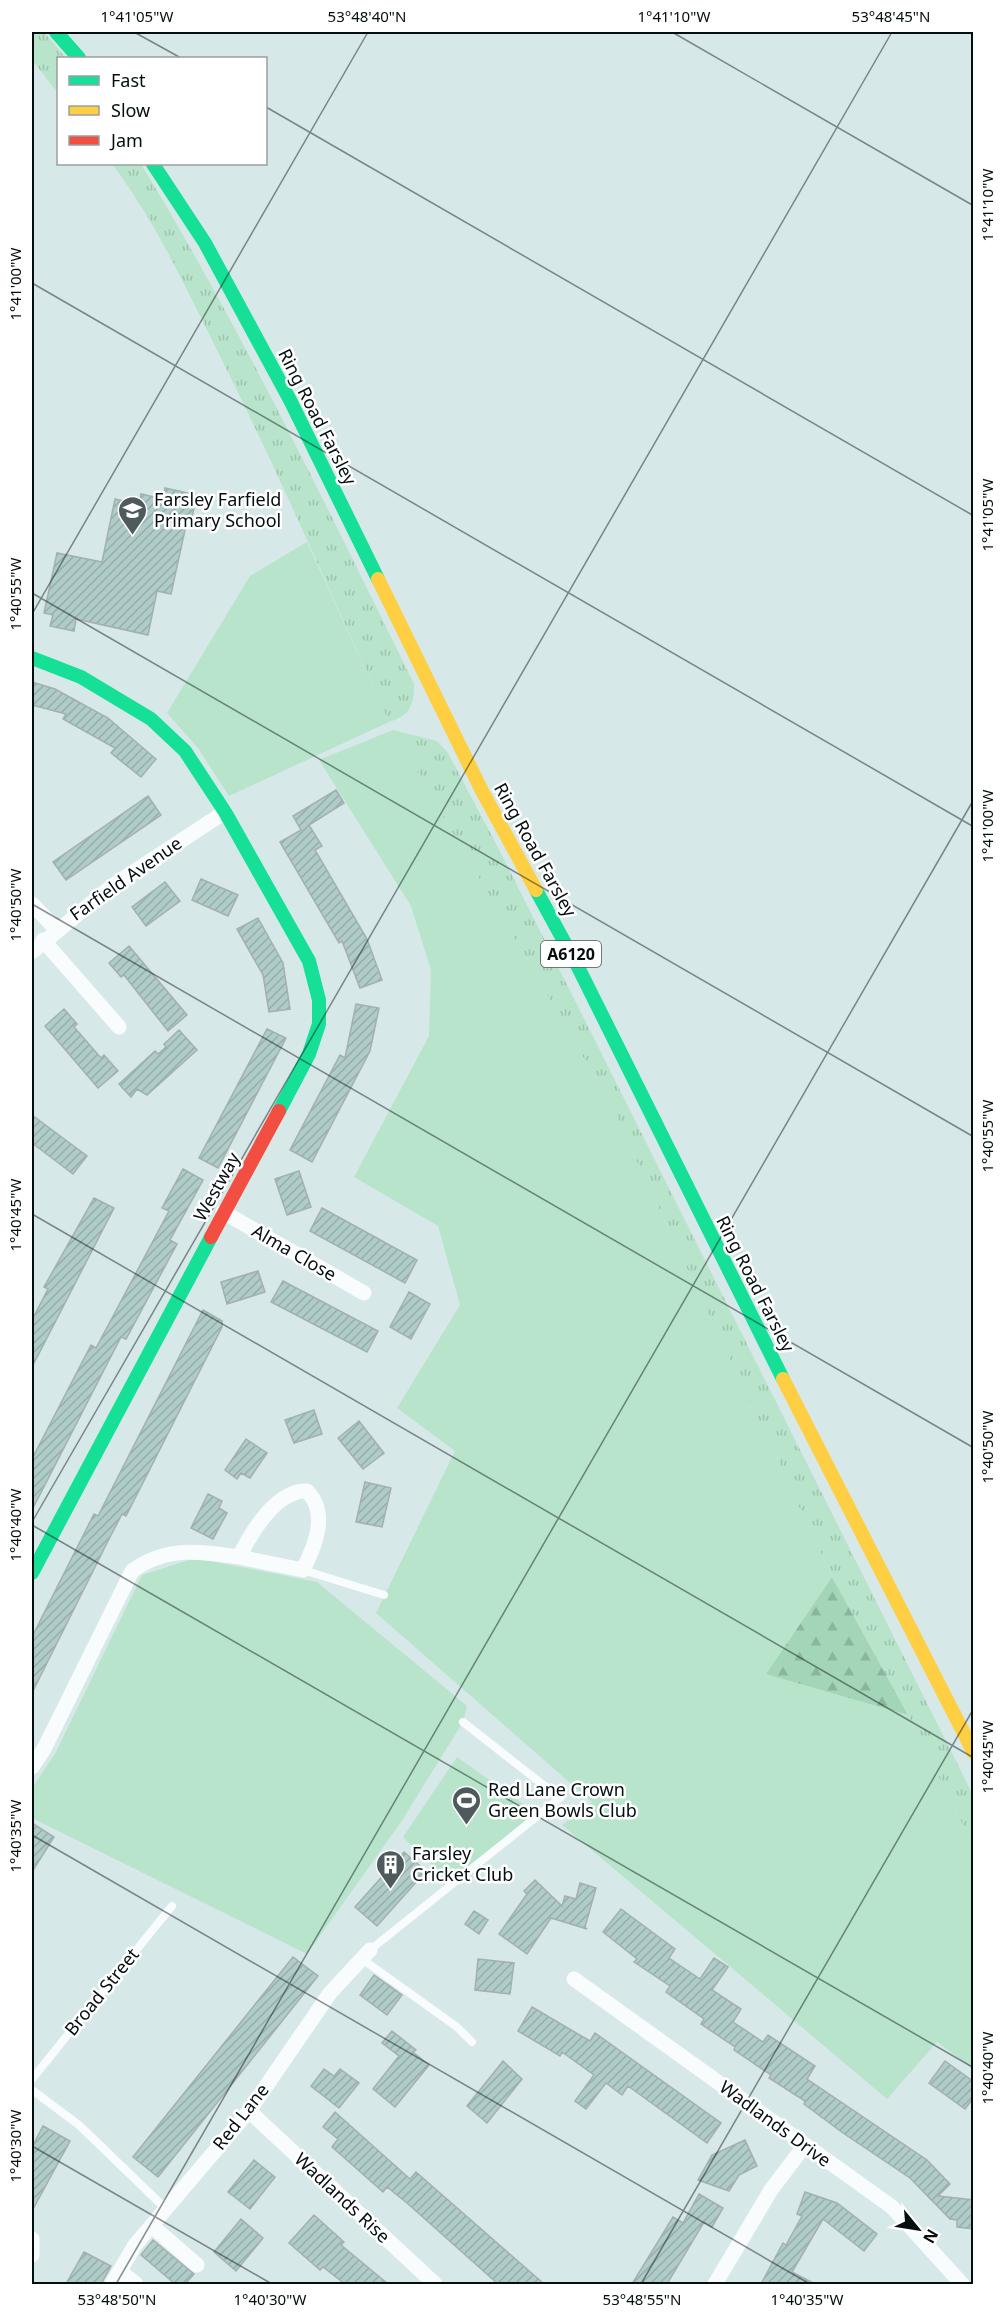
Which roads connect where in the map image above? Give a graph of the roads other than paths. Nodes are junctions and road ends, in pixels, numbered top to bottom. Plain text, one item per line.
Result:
1 (56, 32) edge
2 (78, 57) edge
3 (154, 165) edge
4 (32, 658) edge
5 (225, 812) junction
6 (32, 904) edge
7 (56, 929) junction
8 (43, 940) junction
9 (32, 952) edge
10 (119, 1027) dead end
11 (223, 1212) junction
12 (364, 1293) dead end
13 (239, 1557) junction
14 (303, 1570) junction
15 (32, 1573) edge
16 (384, 1595) dead end
17 (463, 1722) dead end
18 (974, 1753) edge
19 (32, 1767) edge
20 (172, 1906) dead end
21 (366, 1955) junction
22 (574, 1979) dead end
23 (472, 2042) dead end
24 (32, 2079) edge
25 (32, 2090) edge
26 (249, 2111) junction
27 (805, 2145) junction
28 (166, 2209) junction
29 (152, 2226) junction
30 (32, 2239) edge
31 (32, 2255) edge
32 (197, 2265) dead end
33 (120, 2271) junction
34 (112, 2284) edge
35 (136, 2284) edge
36 (435, 2284) edge
37 (715, 2284) edge
38 (962, 2284) edge

1 - 2 main road
3 - 18 main road, Ring Road Farsley / A6120
4 - 5 main road, Westway
5 - 7 street, Farfield Avenue
5 - 11 main road, Westway
6 - 7 street
7 - 8 street, Farfield Avenue
8 - 9 street, Farfield Avenue
8 - 10 street
11 - 12 street, Alma Close
11 - 15 main road, Westway
13 - 14 street
13 - 14 street
13 - 19 street
14 - 16 lane
17 - 21 lane
20 - 24 lane, Broad Street
21 - 23 lane
21 - 26 street, Red Lane
22 - 27 street, Wadlands Drive
25 - 28 lane
26 - 28 street, Red Lane
26 - 36 street, Wadlands Rise
27 - 37 street
27 - 38 street, Wadlands Drive
28 - 29 street, Red Lane
29 - 32 street
29 - 33 street, Red Lane
30 - 31 street
33 - 34 street, Red Lane
33 - 35 street

